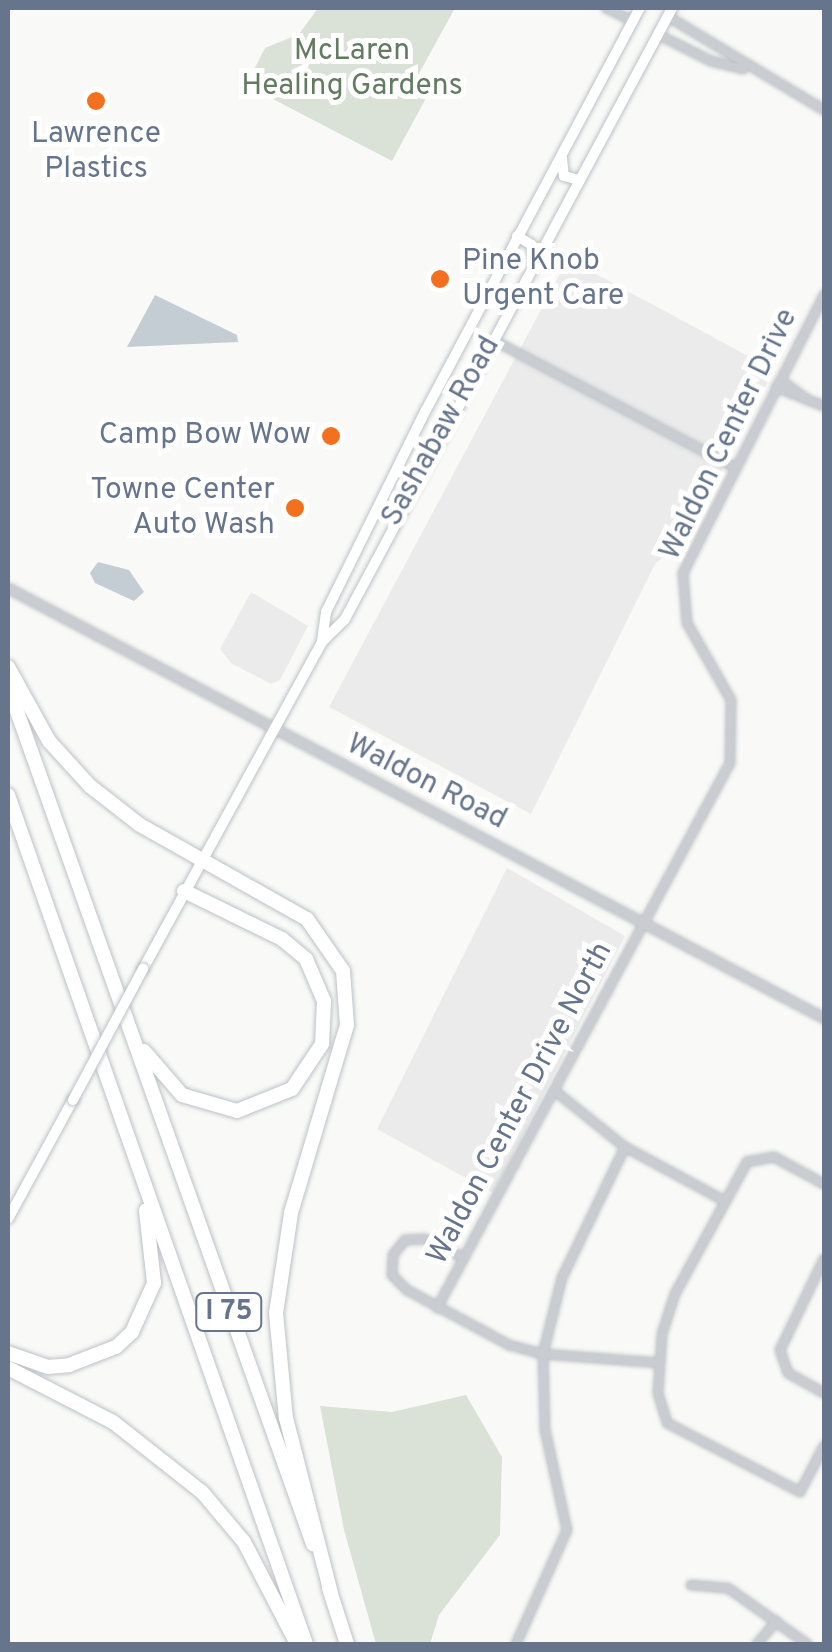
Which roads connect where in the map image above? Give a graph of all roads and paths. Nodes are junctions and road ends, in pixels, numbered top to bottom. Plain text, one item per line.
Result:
1 (606, 8) edge
2 (640, 8) edge
3 (670, 12) edge
4 (633, 21) junction
5 (658, 34) junction
6 (748, 70) junction
7 (824, 110) edge
8 (562, 152) junction
9 (579, 180) junction
10 (517, 236) junction
11 (534, 263) junction
12 (824, 295) edge
13 (493, 340) junction
14 (778, 384) junction
15 (824, 406) edge
16 (412, 437) junction
17 (431, 451) junction
18 (734, 467) junction
19 (346, 572) junction
20 (364, 580) junction
21 (8, 588) edge
22 (322, 642) junction
23 (8, 667) edge
24 (8, 686) edge
25 (275, 732) junction
26 (8, 795) edge
27 (201, 860) junction
28 (184, 891) junction
29 (643, 921) junction
30 (824, 1018) edge
31 (130, 1029) junction
32 (555, 1091) junction
33 (626, 1147) junction
34 (138, 1166) junction
35 (824, 1184) edge
36 (725, 1202) junction
37 (8, 1219) edge
38 (464, 1258) junction
39 (824, 1259) edge
40 (438, 1308) junction
41 (8, 1353) edge
42 (543, 1354) junction
43 (660, 1362) junction
44 (8, 1368) edge
45 (824, 1393) edge
46 (824, 1446) edge
47 (691, 1585) dead end
48 (331, 1594) junction
49 (776, 1621) junction
50 (520, 1643) edge
51 (296, 1644) edge
52 (306, 1644) edge
53 (347, 1644) edge
54 (757, 1644) edge
55 (807, 1644) edge

1 - 4 street
2 - 4 main road, Sashabaw Road
3 - 5 main road, Sashabaw Road
3 - 6 street
4 - 8 main road, Sashabaw Road
5 - 6 street
5 - 9 main road, Sashabaw Road
6 - 7 street
8 - 9 main road
8 - 10 main road, Sashabaw Road
9 - 11 main road, Sashabaw Road
10 - 11 main road
10 - 16 main road, Sashabaw Road
11 - 13 main road, Sashabaw Road
12 - 14 street, Waldon Center Drive
13 - 17 main road, Sashabaw Road
13 - 18 street
14 - 15 street
14 - 18 street, Waldon Center Drive
16 - 17 main road
16 - 19 main road, Sashabaw Road
17 - 20 main road, Sashabaw Road
18 - 29 street, Waldon Center Drive
19 - 20 main road
19 - 22 main road, Sashabaw Road
20 - 22 main road, Sashabaw Road
21 - 25 street, Waldon Road
22 - 25 main road, Sashabaw Road
23 - 27 highway
24 - 31 highway, I 75
25 - 27 main road, Sashabaw Road
25 - 29 street, Waldon Road
26 - 34 highway, I 75
27 - 28 main road, Sashabaw Road
27 - 48 highway
28 - 31 highway
28 - 37 main road, Sashabaw Road, bridge
29 - 30 street, Waldon Road
29 - 32 street, Waldon Center Drive North
31 - 48 highway, I 75
32 - 33 street
32 - 38 street, Waldon Center Drive North
33 - 36 street
33 - 42 street
34 - 41 highway
34 - 52 highway, I 75
35 - 36 street
36 - 43 street
38 - 40 street, Waldon Center Drive North
38 - 40 street
39 - 45 street
40 - 42 street
42 - 43 street
42 - 50 street
43 - 46 street
44 - 51 highway
47 - 49 street
48 - 53 highway, I 75
49 - 54 street
49 - 55 street

